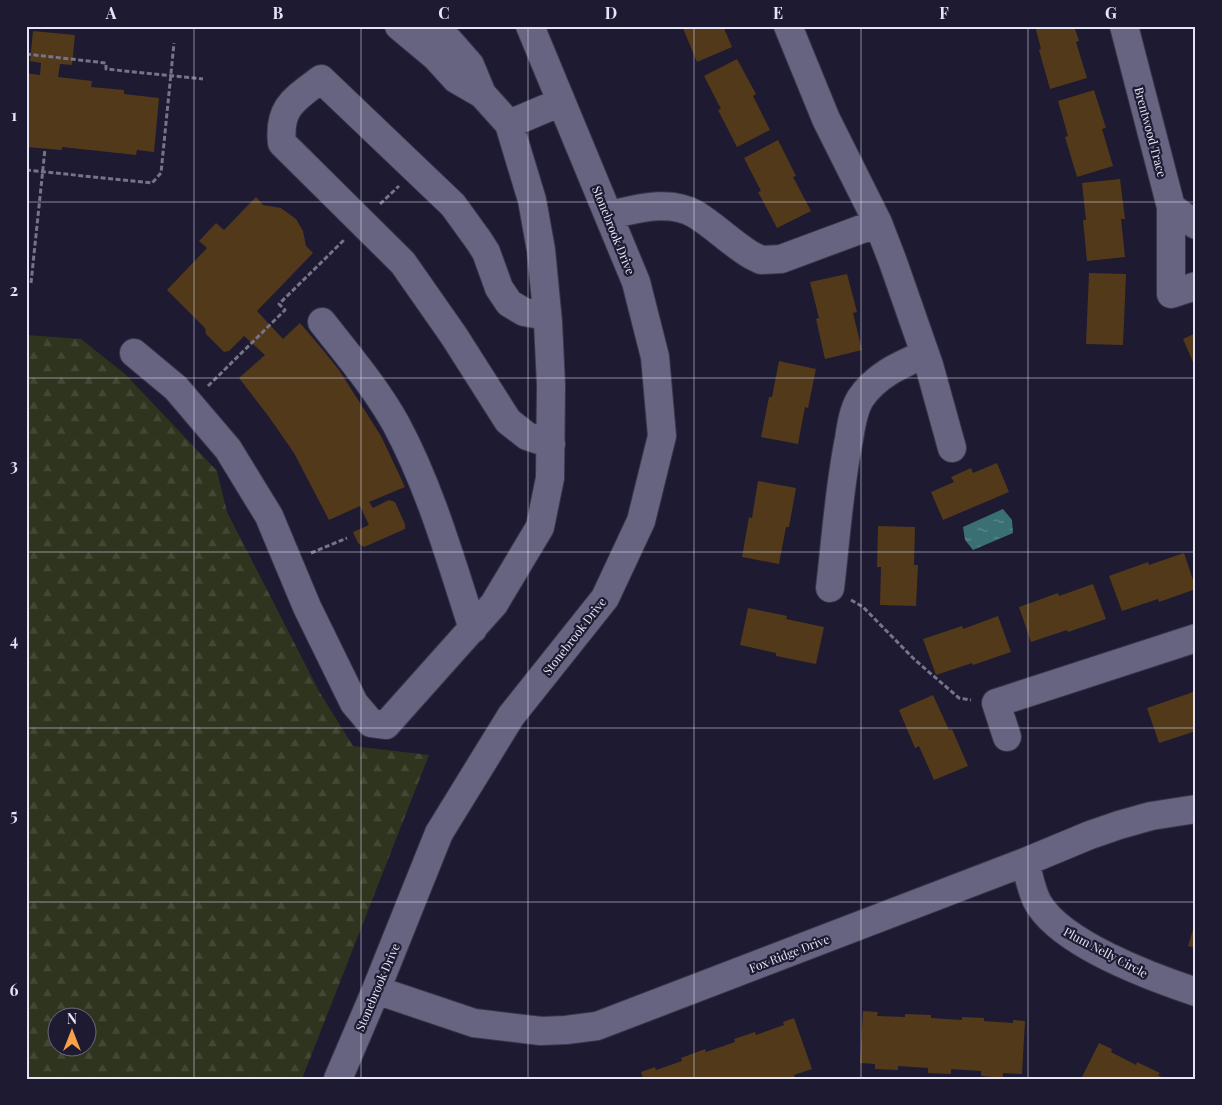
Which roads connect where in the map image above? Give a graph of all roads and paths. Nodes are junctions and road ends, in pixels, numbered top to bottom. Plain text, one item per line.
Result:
1 (399, 26) edge
2 (431, 26) edge
3 (530, 26) edge
4 (788, 26) edge
5 (1124, 26) edge
6 (174, 43) dead end
7 (26, 54) edge
8 (171, 75) junction
9 (203, 78) dead end
10 (482, 94) junction
11 (562, 102) junction
12 (510, 124) junction
13 (45, 149) dead end
14 (26, 170) edge
15 (415, 170) junction
16 (42, 172) junction
17 (1171, 207) junction
18 (609, 215) junction
19 (362, 222) junction
20 (878, 223) junction
21 (1196, 225) edge
22 (31, 284) dead end
23 (1196, 286) edge
24 (547, 316) junction
25 (322, 322) dead end
26 (134, 353) dead end
27 (925, 354) junction
28 (190, 404) junction
29 (551, 444) junction
30 (952, 448) dead end
31 (347, 538) dead end
32 (289, 562) junction
33 (830, 588) joint
34 (473, 628) junction
35 (1196, 638) edge
36 (996, 703) junction
37 (1007, 737) dead end
38 (1196, 808) edge
39 (1025, 862) junction
40 (376, 990) junction
41 (1196, 992) edge
42 (338, 1079) edge

1 - 10 street
2 - 10 street
3 - 11 street, Stonebrook Drive
4 - 20 street
5 - 17 street, Brentwood Trace
6 - 8 path
7 - 8 path
8 - 9 path
8 - 16 path
10 - 12 street
11 - 12 street
11 - 18 street, Stonebrook Drive
12 - 24 street
13 - 16 path
14 - 16 path
15 - 19 path
15 - 19 street
15 - 24 street
16 - 22 path
17 - 21 street
17 - 23 street, Brentwood Trace
18 - 20 street
18 - 40 street, Stonebrook Drive
19 - 28 path
19 - 29 street
20 - 27 street
24 - 29 street
25 - 34 street
26 - 28 street
27 - 30 street
27 - 33 street
28 - 32 street
29 - 34 street
31 - 32 path
32 - 34 street
33 - 36 path
35 - 36 street
36 - 37 street
38 - 39 street, Fox Ridge Drive
39 - 40 street, Fox Ridge Drive
39 - 41 street, Plum Nelly Circle
40 - 42 street, Stonebrook Drive

